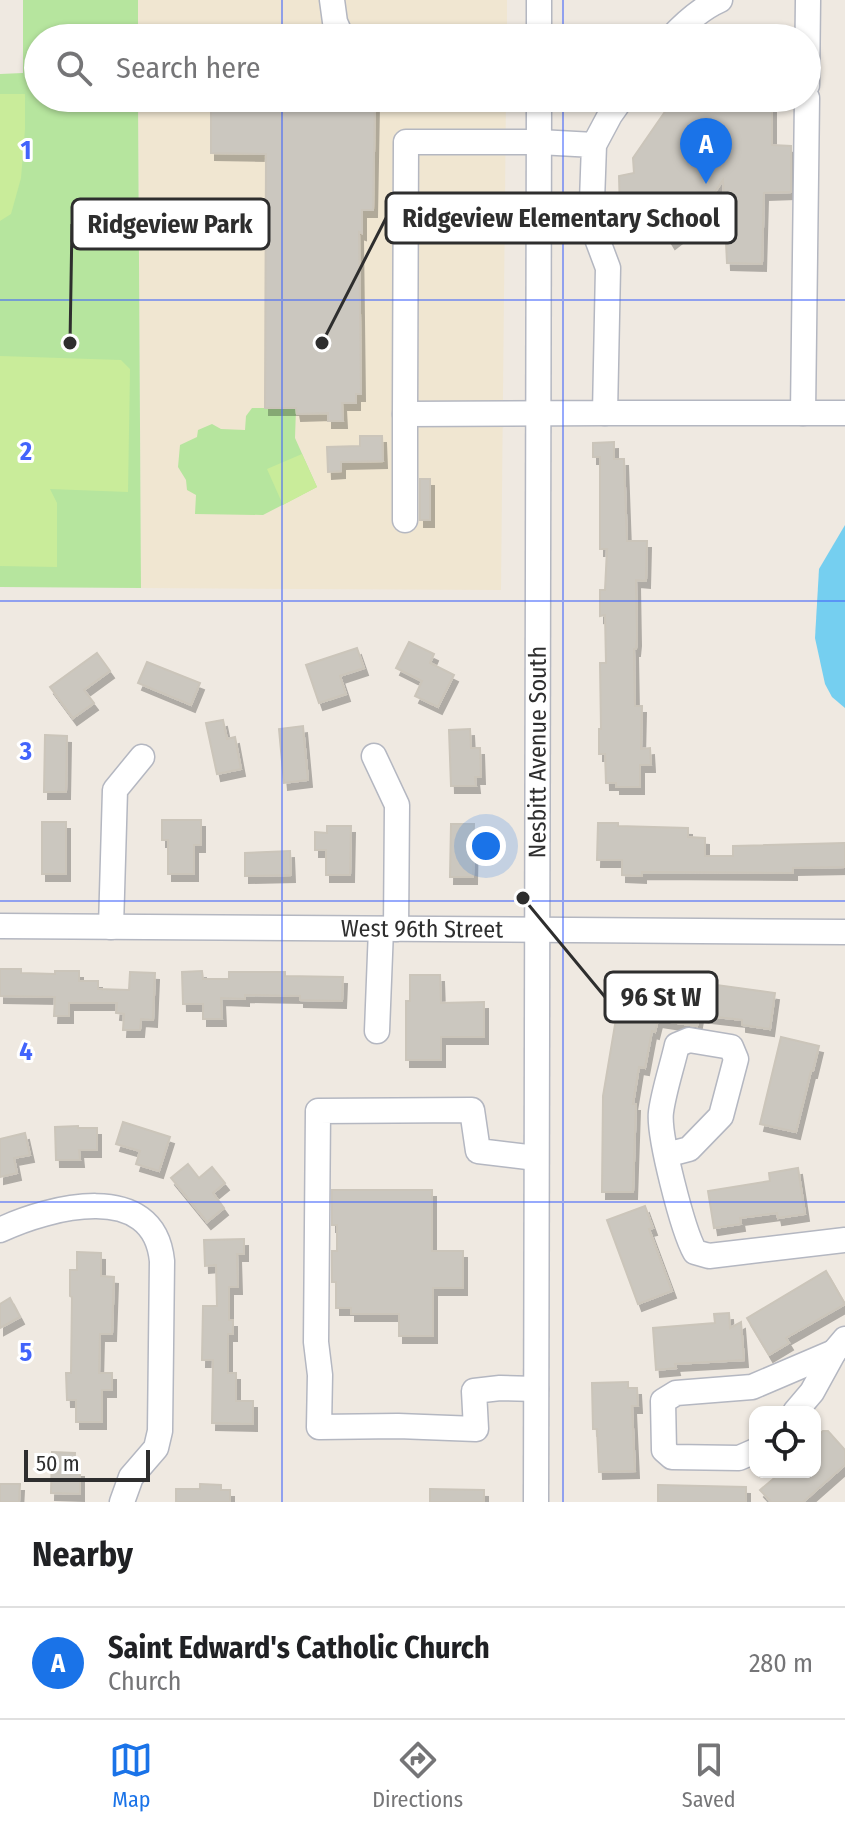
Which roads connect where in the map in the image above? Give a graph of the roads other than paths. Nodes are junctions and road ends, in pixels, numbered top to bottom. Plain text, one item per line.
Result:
1 (332, 0) edge
2 (539, 0) edge
3 (720, 0) edge
4 (808, 0) edge
5 (336, 24) edge
6 (539, 24) edge
7 (685, 24) edge
8 (808, 24) edge
9 (539, 112) edge
10 (612, 112) edge
11 (807, 112) edge
12 (539, 142) junction
13 (594, 145) junction
14 (605, 413) junction
15 (803, 413) junction
16 (845, 413) edge
17 (405, 414) junction
18 (538, 414) junction
19 (405, 520) dead end
20 (374, 756) dead end
21 (142, 757) dead end
22 (0, 926) edge
23 (111, 927) junction
24 (388, 929) junction
25 (536, 930) junction
26 (845, 932) edge
27 (377, 1031) dead end
28 (666, 1155) junction
29 (536, 1158) junction
30 (0, 1230) edge
31 (845, 1240) edge
32 (839, 1345) edge
33 (536, 1389) junction
34 (800, 1406) edge
35 (749, 1454) edge
36 (122, 1502) edge
37 (536, 1502) edge

1 - 5 street
2 - 6 street
3 - 7 street
4 - 8 street
9 - 12 street, Nesbitt Avenue South
10 - 13 street
11 - 15 street
12 - 13 street
12 - 17 street
12 - 18 street, Nesbitt Avenue South
13 - 14 street
14 - 15 street
14 - 18 street
15 - 16 street
17 - 18 street
17 - 19 street
18 - 25 street, Nesbitt Avenue South
20 - 24 street
21 - 23 street
22 - 23 street, West 96th Street
23 - 24 street, West 96th Street
24 - 25 street, West 96th Street
24 - 27 street
25 - 26 street, West 96th Street
25 - 29 street, Nesbitt Avenue South
28 - 28 street
28 - 31 street
29 - 33 street, Nesbitt Avenue South
29 - 33 street
30 - 36 street
32 - 34 street
32 - 35 street
33 - 37 street, Nesbitt Avenue South

